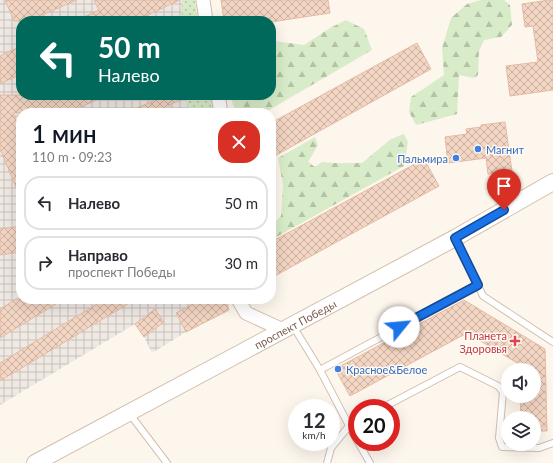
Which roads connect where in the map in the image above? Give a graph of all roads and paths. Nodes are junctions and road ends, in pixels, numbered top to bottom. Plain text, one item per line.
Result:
1 (202, 0) edge
2 (205, 16) edge
3 (553, 182) edge
4 (455, 238) junction
5 (478, 285) junction
6 (241, 304) edge
7 (288, 328) junction
8 (553, 342) edge
9 (320, 370) junction
10 (399, 399) edge
11 (129, 413) junction
12 (348, 426) joint
13 (553, 443) edge
14 (363, 451) edge
15 (36, 463) edge
16 (167, 463) edge
17 (328, 463) edge
18 (370, 463) edge

1 - 2 street
3 - 4 street, проспект Победы
4 - 5 lane
4 - 7 street, проспект Победы
5 - 8 lane
5 - 9 lane
6 - 7 street
7 - 9 lane
7 - 11 street, проспект Победы
9 - 12 lane
10 - 13 lane
11 - 15 street, проспект Победы
11 - 16 lane
12 - 17 lane
14 - 18 lane

